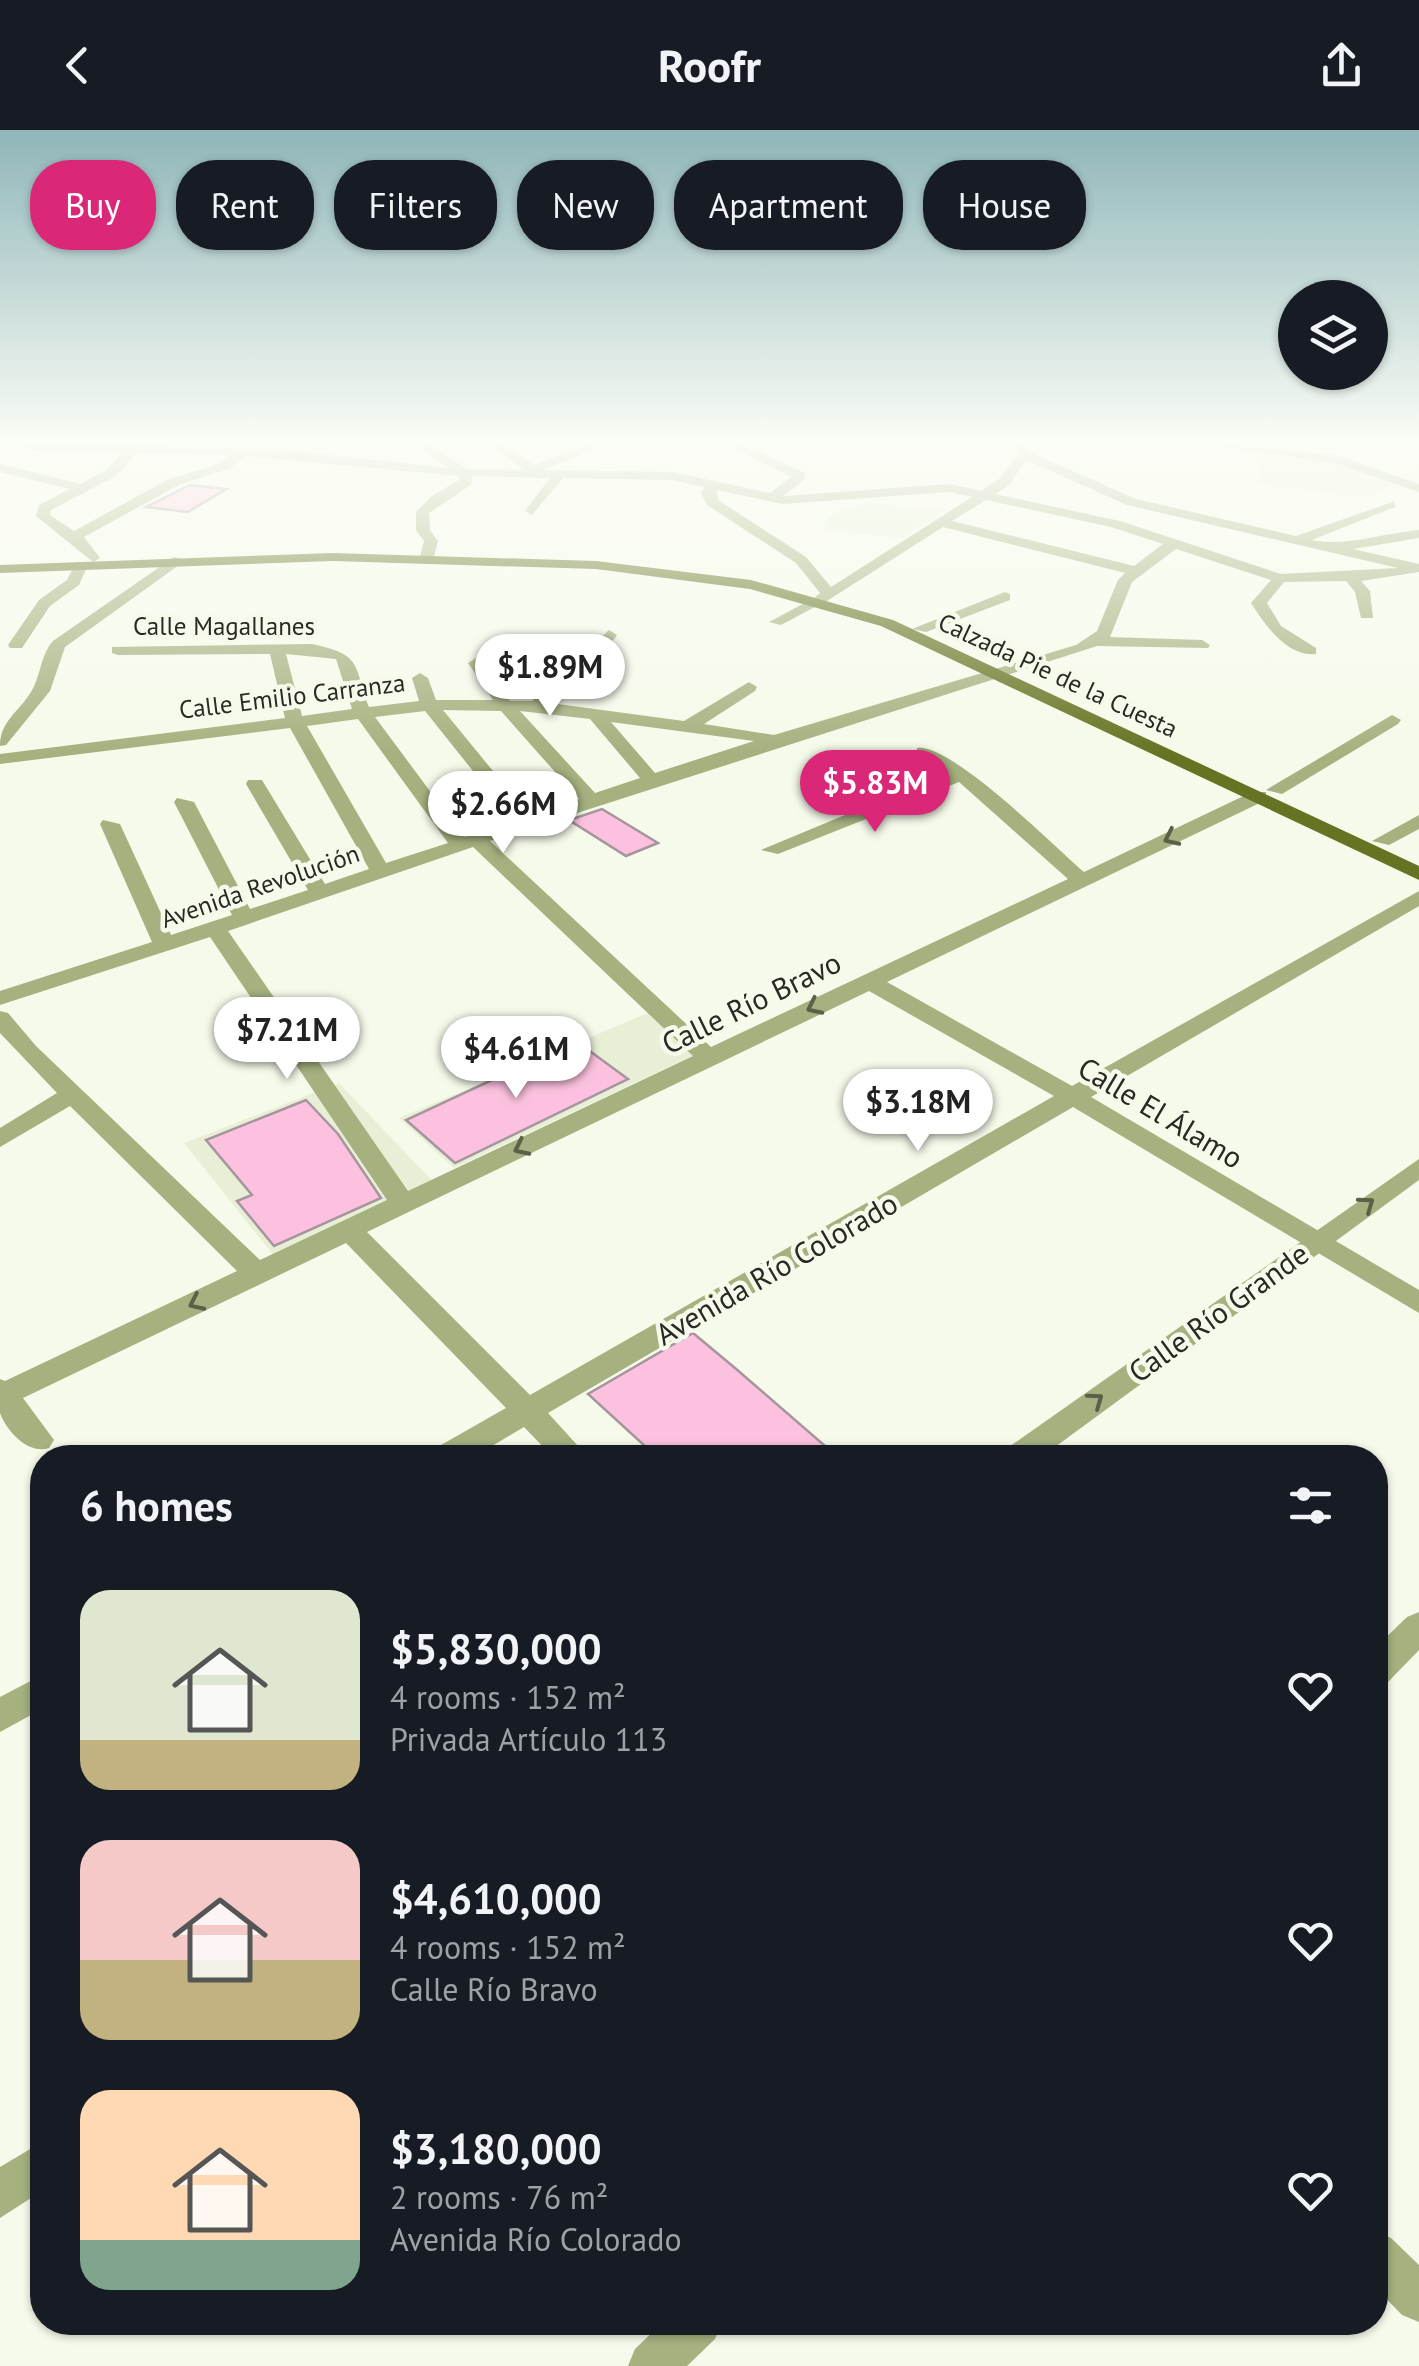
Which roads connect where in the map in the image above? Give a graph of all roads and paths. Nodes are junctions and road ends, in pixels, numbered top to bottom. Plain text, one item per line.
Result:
1 (79, 545) edge
2 (430, 545) edge
3 (779, 545) edge
4 (903, 545) edge
5 (1032, 545) edge
6 (1170, 545) edge
7 (1176, 545) edge
8 (1313, 545) edge
9 (1350, 545) edge
10 (1334, 550) junction
11 (428, 556) junction
12 (179, 560) junction
13 (87, 562) junction
14 (0, 566) edge
15 (1419, 569) edge
16 (1134, 571) junction
17 (1280, 578) junction
18 (1351, 578) junction
19 (824, 596) junction
20 (1004, 597) dead end
21 (1367, 614) dead end
22 (776, 622) dead end
23 (920, 628) junction
24 (609, 635) dead end
25 (1098, 641) junction
26 (8, 643) edge
27 (1202, 645) dead end
28 (118, 650) dead end
29 (277, 650) junction
30 (1310, 651) dead end
31 (52, 652) junction
32 (476, 662) dead end
33 (1002, 670) junction
34 (420, 678) dead end
35 (749, 687) dead end
36 (504, 703) junction
37 (429, 705) junction
38 (537, 706) junction
39 (362, 712) junction
40 (595, 714) junction
41 (296, 720) junction
42 (1392, 720) dead end
43 (688, 726) junction
44 (768, 739) junction
45 (0, 741) edge
46 (923, 752) dead end
47 (0, 759) edge
48 (960, 774) junction
49 (652, 781) junction
50 (255, 784) dead end
51 (1267, 793) junction
52 (591, 801) junction
53 (184, 802) dead end
54 (524, 822) junction
55 (1419, 822) edge
56 (110, 824) dead end
57 (1382, 841) junction
58 (468, 842) junction
59 (771, 850) dead end
60 (1419, 858) edge
61 (380, 871) junction
62 (1419, 874) edge
63 (1080, 880) junction
64 (319, 891) junction
65 (1419, 897) edge
66 (244, 916) junction
67 (215, 928) junction
68 (165, 946) junction
69 (868, 981) junction
70 (0, 998) edge
71 (0, 1018) edge
72 (709, 1058) junction
73 (74, 1094) junction
74 (1074, 1098) junction
75 (0, 1140) edge
76 (1419, 1166) edge
77 (404, 1205) junction
78 (350, 1231) junction
79 (1316, 1241) junction
80 (258, 1274) junction
81 (1419, 1303) edge
82 (1, 1394) edge
83 (526, 1410) junction
84 (38, 1440) dead end
85 (467, 1445) edge
86 (561, 1445) edge
87 (1036, 1445) edge
88 (1419, 1628) edge
89 (1388, 1658) edge
90 (30, 1698) edge
91 (0, 1716) edge
92 (30, 2173) edge
93 (0, 2195) edge
94 (1388, 2267) edge
95 (1419, 2298) edge
96 (684, 2335) edge
97 (652, 2366) edge

1 - 13 street
2 - 11 street
3 - 19 street
4 - 19 street
5 - 16 street
6 - 16 street
7 - 17 street
8 - 10 street
9 - 10 street
10 - 15 street
11 - 12 main road, Calzada Pie de la Cuesta
11 - 13 main road, Calzada Pie de la Cuesta
11 - 19 main road, Calzada Pie de la Cuesta
12 - 13 main road, Calzada Pie de la Cuesta
12 - 31 street
13 - 14 main road, Calzada Pie de la Cuesta
13 - 26 street
15 - 18 street
16 - 25 street
17 - 18 street
17 - 30 street
18 - 21 street
19 - 22 street
19 - 23 main road, Calzada Pie de la Cuesta
19 - 33 main road, Calzada Pie de la Cuesta
20 - 23 street
23 - 33 main road, Calzada Pie de la Cuesta
24 - 38 street
25 - 27 street, Avenida Revolución
25 - 33 street, Avenida Revolución
26 - 31 street
28 - 29 street, Calle Magallanes
29 - 39 street, Calle Magallanes
29 - 41 street
31 - 45 street
32 - 36 street
33 - 44 street, Avenida Revolución
33 - 51 main road, Calzada Pie de la Cuesta
34 - 37 street
35 - 43 street
36 - 37 street, Calle Emilio Carranza
36 - 38 street, Calle Emilio Carranza
36 - 52 street
37 - 39 street, Calle Emilio Carranza
37 - 54 street
38 - 40 street, Calle Emilio Carranza
39 - 41 street, Calle Emilio Carranza
39 - 58 street
40 - 43 street, Calle Emilio Carranza
40 - 49 street
41 - 47 street, Calle Emilio Carranza
41 - 61 street
42 - 51 street, Calle Río Bravo
43 - 44 street, Calle Emilio Carranza
44 - 49 street, Avenida Revolución
46 - 48 street
48 - 59 street
48 - 63 street
49 - 52 street, Avenida Revolución
50 - 64 street
51 - 57 main road, Calzada Pie de la Cuesta
51 - 62 main road, Calzada Pie de la Cuesta
51 -> 63 street, Calle Río Bravo
52 - 54 street, Avenida Revolución
53 - 66 street
54 - 58 street, Avenida Revolución
55 - 57 street
56 - 68 street
57 - 60 main road, Calzada Pie de la Cuesta
58 - 61 street, Avenida Revolución
58 - 72 street
61 - 64 street, Avenida Revolución
63 - 69 street, Calle Río Bravo
64 - 66 street, Avenida Revolución
65 - 74 street, Avenida Río Colorado
66 - 67 street, Avenida Revolución
67 - 68 street, Avenida Revolución
67 - 77 street
68 - 70 street, Avenida Revolución
69 -> 72 street, Calle Río Bravo
69 - 74 street, Calle El Álamo
71 - 73 street
72 -> 77 street, Calle Río Bravo
73 - 75 street
73 - 80 street
74 - 79 street, Calle El Álamo
74 - 83 street, Avenida Río Colorado
79 -> 76 street, Calle Río Grande
77 - 78 street, Calle Río Bravo
78 - 80 street, Calle Río Bravo
78 - 83 street
79 - 81 street, Calle El Álamo
87 -> 79 street, Calle Río Grande
80 -> 82 street, Calle Río Bravo
82 - 84 street
83 - 85 street, Avenida Río Colorado
83 - 86 street
88 - 89 street
90 - 91 street
92 - 93 street
94 - 95 street
96 - 97 street

